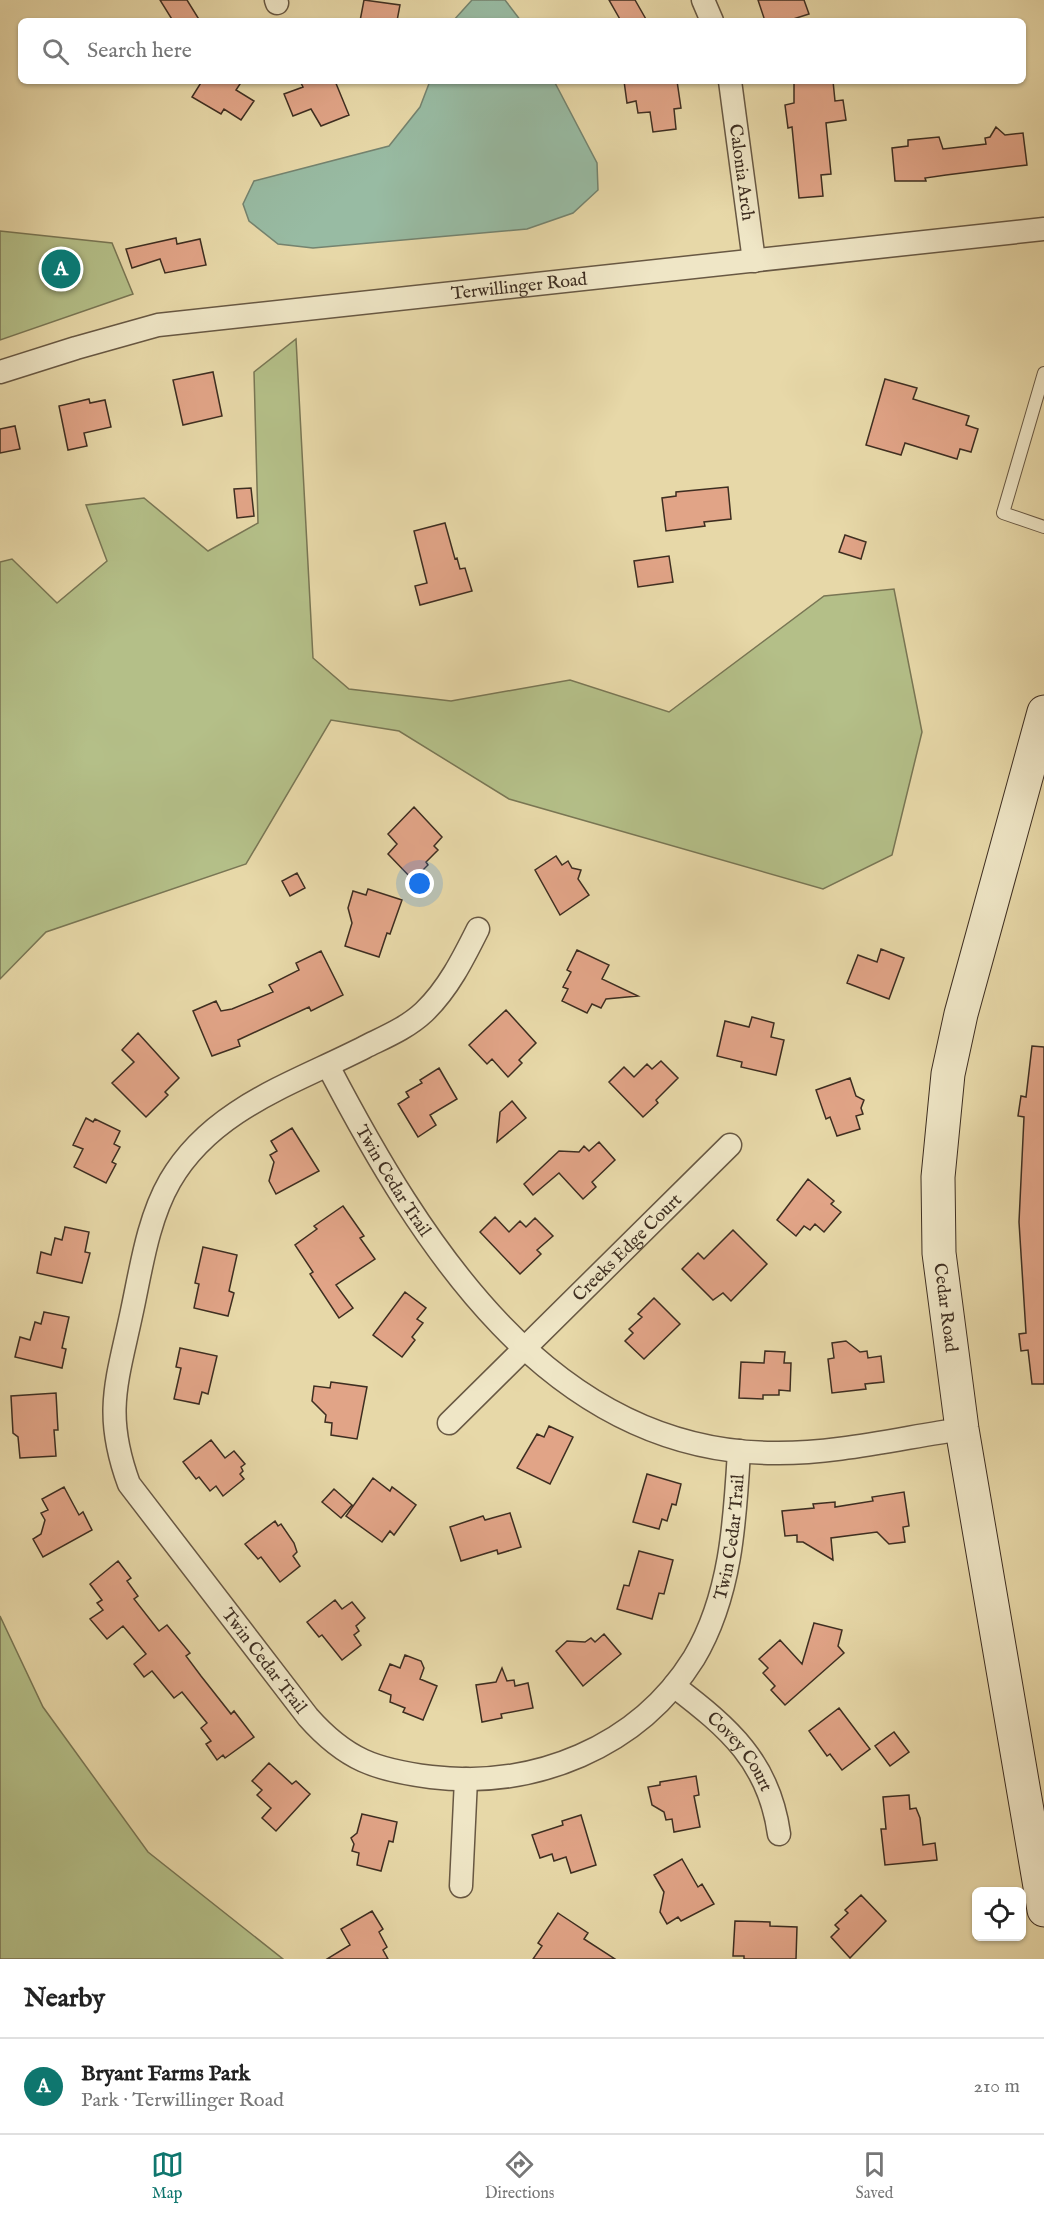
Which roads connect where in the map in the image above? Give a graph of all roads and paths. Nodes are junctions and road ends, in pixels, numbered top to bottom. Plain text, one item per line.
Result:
1 (702, 0) edge
2 (711, 18) edge
3 (730, 84) edge
4 (1044, 229) edge
5 (754, 261) junction
6 (0, 372) edge
7 (1044, 373) edge
8 (1044, 527) edge
9 (1044, 712) edge
10 (1034, 783) edge
11 (478, 929) dead end
12 (328, 1066) junction
13 (730, 1145) dead end
14 (524, 1348) junction
15 (449, 1423) dead end
16 (962, 1429) junction
17 (739, 1451) junction
18 (674, 1686) junction
19 (466, 1779) junction
20 (779, 1834) dead end
21 (461, 1886) dead end
22 (1043, 1899) edge

1 - 2 street
3 - 5 street, Calonia Arch
4 - 5 street, Terwillinger Road
5 - 6 street, Terwillinger Road
7 - 8 lane
9 - 10 street, Cedar Road
10 - 16 street, Cedar Road
11 - 12 street, Twin Cedar Trail
12 - 14 street, Twin Cedar Trail
12 - 19 street, Twin Cedar Trail
13 - 14 street, Creeks Edge Court
14 - 15 street, Creeks Edge Court
14 - 17 street, Twin Cedar Trail
16 - 17 street, Twin Cedar Trail
16 - 22 street, Cedar Road
17 - 18 street, Twin Cedar Trail
18 - 19 street, Twin Cedar Trail
18 - 20 street, Covey Court
19 - 21 street

